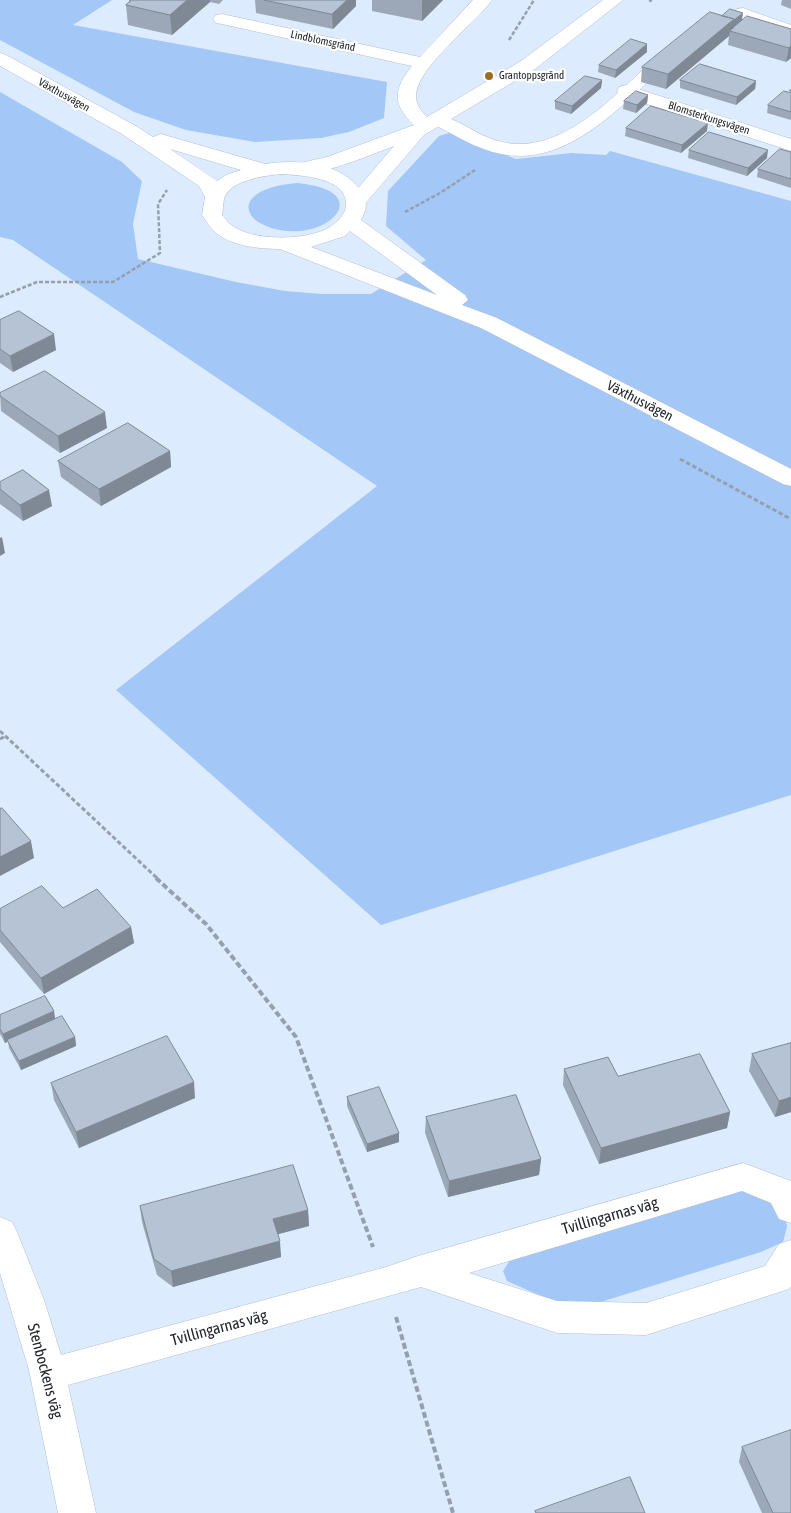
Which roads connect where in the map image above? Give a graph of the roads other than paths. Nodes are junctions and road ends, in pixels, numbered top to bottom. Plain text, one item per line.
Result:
1 (483, 0) edge
2 (614, 0) edge
3 (743, 13) edge
4 (222, 19) dead end
5 (791, 31) edge
6 (678, 45) edge
7 (0, 59) edge
8 (424, 63) junction
9 (626, 92) junction
10 (427, 125) junction
11 (129, 130) junction
12 (791, 145) edge
13 (298, 169) junction
14 (263, 170) junction
15 (214, 196) junction
16 (357, 201) junction
17 (350, 222) junction
18 (285, 244) junction
19 (489, 323) junction
20 (791, 479) edge
21 (791, 1209) edge
22 (0, 1232) edge
23 (791, 1256) edge
24 (402, 1277) junction
25 (49, 1374) junction
26 (77, 1513) edge

1 - 8 street
2 - 10 street
3 - 5 street
4 - 8 street, Lindblomsgränd
6 - 9 lane
7 - 11 street, Växthusvägen
8 - 10 street
9 - 10 lane
9 - 12 street, Blomsterkungsvägen
10 - 13 street
10 - 16 street
11 - 14 street, Växthusvägen
11 - 15 street, Växthusvägen
13 - 14 street, Växthusvägen
13 - 16 street, Växthusvägen
14 - 15 street, Växthusvägen
15 - 18 street, Växthusvägen
16 - 17 street
17 - 18 street, Växthusvägen
17 - 19 street, Växthusvägen
18 - 19 street, Växthusvägen
19 - 20 street, Växthusvägen
21 - 24 street, Tvillingarnas väg
22 - 25 street, Stenbockens väg
23 - 24 street
24 - 25 street, Tvillingarnas väg
25 - 26 street, Stenbockens väg

